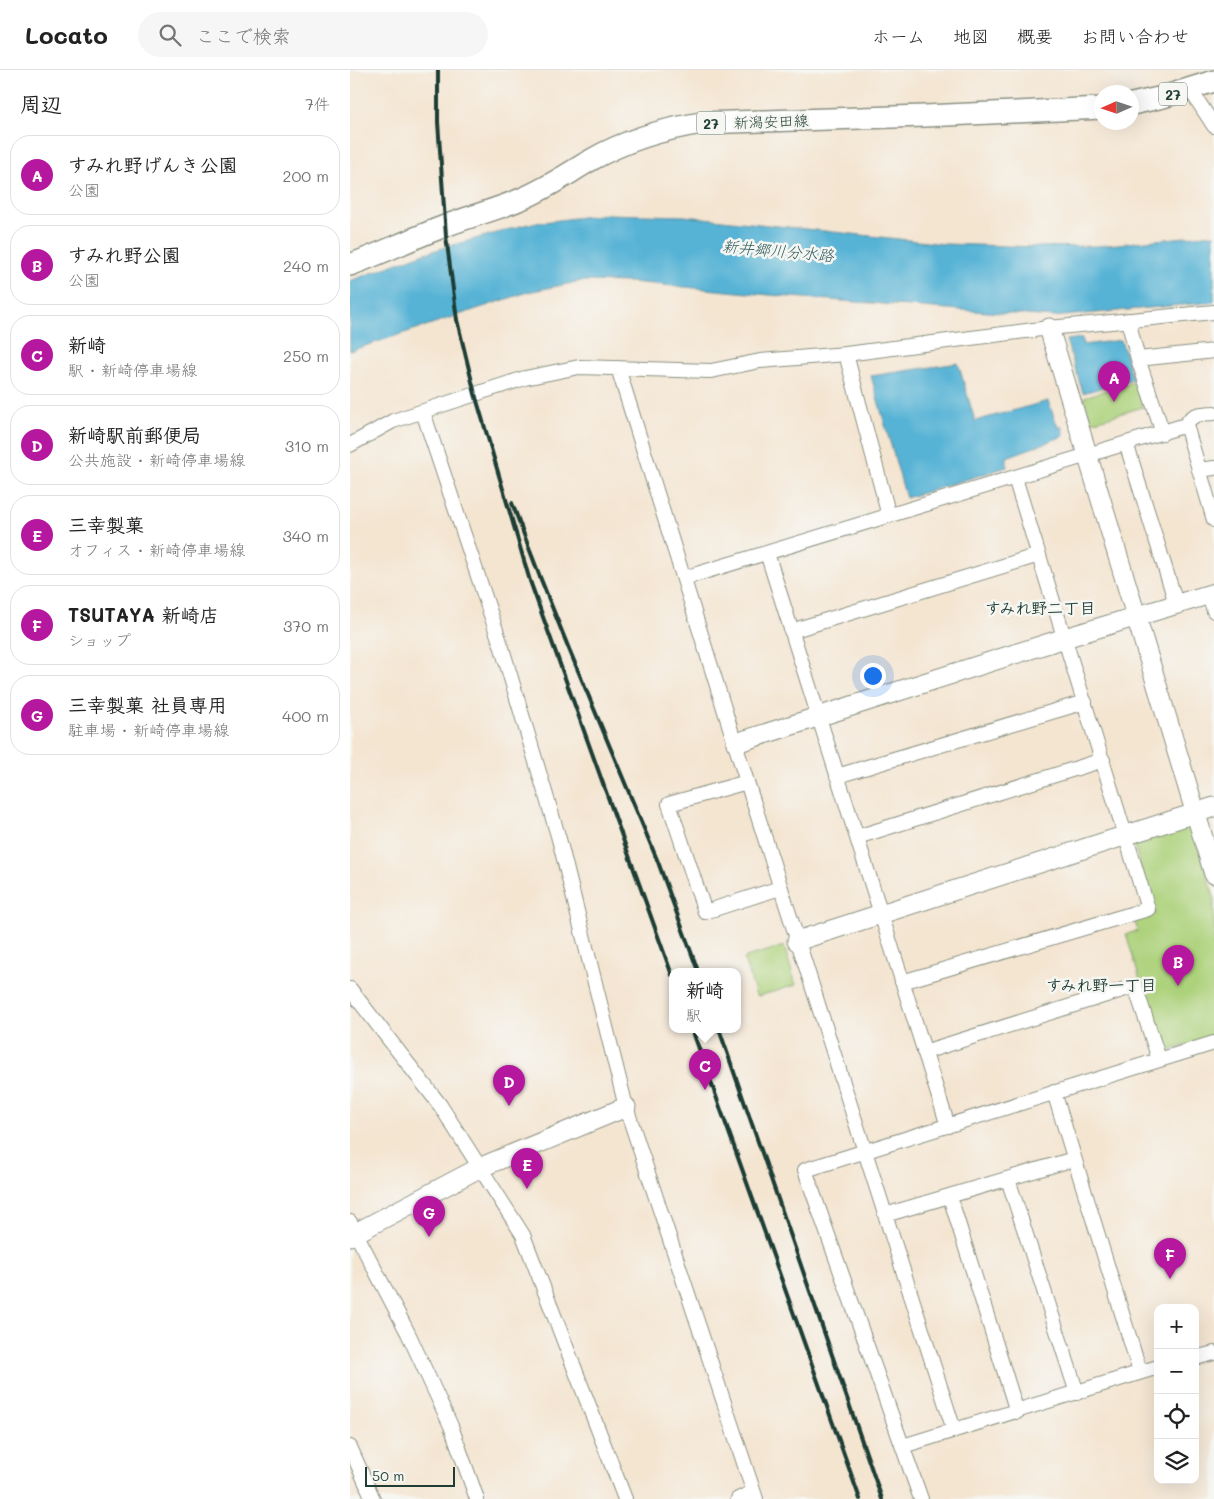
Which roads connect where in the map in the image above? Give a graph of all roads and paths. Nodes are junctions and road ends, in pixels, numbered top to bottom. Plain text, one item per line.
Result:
1 (1214, 81) edge
2 (1190, 89) junction
3 (1139, 102) edge
4 (1094, 108) edge
5 (1214, 126) edge
6 (350, 265) edge
7 (1214, 312) edge
8 (1128, 320) junction
9 (1049, 328) junction
10 (1214, 350) edge
11 (846, 354) junction
12 (1138, 359) junction
13 (618, 368) junction
14 (423, 412) junction
15 (1214, 413) edge
16 (1186, 425) junction
17 (1163, 433) junction
18 (1126, 443) junction
19 (350, 445) edge
20 (1086, 455) junction
21 (1214, 468) edge
22 (1199, 470) junction
23 (1015, 478) junction
24 (889, 516) junction
25 (1214, 520) edge
26 (767, 553) junction
27 (1039, 555) junction
28 (684, 578) junction
29 (1212, 599) edge
30 (1176, 603) junction
31 (1135, 616) junction
32 (791, 631) junction
33 (1065, 638) junction
34 (1085, 702) junction
35 (819, 717) junction
36 (736, 743) junction
37 (1103, 760) junction
38 (837, 776) junction
39 (747, 782) junction
40 (1214, 807) edge
41 (1195, 812) junction
42 (1126, 835) junction
43 (857, 837) junction
44 (1214, 874) edge
45 (780, 888) junction
46 (881, 914) junction
47 (797, 941) junction
48 (902, 982) junction
49 (350, 989) edge
50 (1214, 1043) edge
51 (924, 1052) junction
52 (1159, 1059) junction
53 (1054, 1092) junction
54 (626, 1107) junction
55 (948, 1126) junction
56 (865, 1152) junction
57 (1074, 1159) junction
58 (480, 1168) junction
59 (1008, 1179) junction
60 (950, 1197) junction
61 (885, 1215) junction
62 (352, 1230) edge
63 (1214, 1353) edge
64 (1199, 1357) edge
65 (1154, 1368) edge
66 (1140, 1372) junction
67 (1077, 1393) junction
68 (1017, 1412) junction
69 (954, 1430) junction
70 (903, 1446) junction
71 (350, 1447) edge
72 (754, 1495) edge
73 (373, 1499) edge
74 (477, 1499) edge
75 (625, 1499) edge
76 (738, 1499) edge
77 (921, 1499) edge

1 - 2 main road, 27
2 - 3 main road, 27
2 - 5 street
4 - 6 main road, 新潟安田線 / 27
7 - 8 street
8 - 9 street
8 - 12 street
9 - 11 street
9 - 20 street
10 - 12 street
11 - 13 street
11 - 24 street
12 - 17 street
13 - 14 street
13 - 28 street
14 - 19 street
14 - 54 street
15 - 16 street
16 - 17 street
16 - 22 street
17 - 18 street
18 - 20 street
18 - 30 street
20 - 23 street
20 - 31 street
21 - 22 street
22 - 25 street
23 - 24 street
23 - 27 street
24 - 26 street
26 - 28 street
26 - 32 street
27 - 32 street
27 - 33 street
28 - 36 street
29 - 30 street
30 - 31 street
31 - 33 street
31 - 41 street
32 - 35 street
33 - 34 street
33 - 35 street
34 - 37 street
34 - 38 street
35 - 36 street
35 - 38 street
36 - 39 street
37 - 42 street
37 - 43 street
38 - 43 street
39 - 45 street
39 - 45 street
40 - 41 street
41 - 42 street
41 - 44 street
42 - 46 street
42 - 48 street
43 - 46 street
45 - 47 street
46 - 47 street
46 - 48 street
47 - 56 street
48 - 51 street
49 - 58 street
50 - 52 street
51 - 52 street
51 - 55 street
52 - 53 street
53 - 55 street
53 - 57 street
54 - 58 street
54 - 72 street
55 - 56 street
56 - 61 street
56 - 70 street
57 - 59 street
57 - 66 street
58 - 62 street
58 - 75 street
59 - 60 street
59 - 67 street
60 - 61 street
60 - 68 street
61 - 69 street
62 - 74 street
63 - 64 street
65 - 66 street
66 - 67 street
67 - 68 street
68 - 69 street
69 - 70 street
70 - 77 street
71 - 73 street
72 - 76 street

